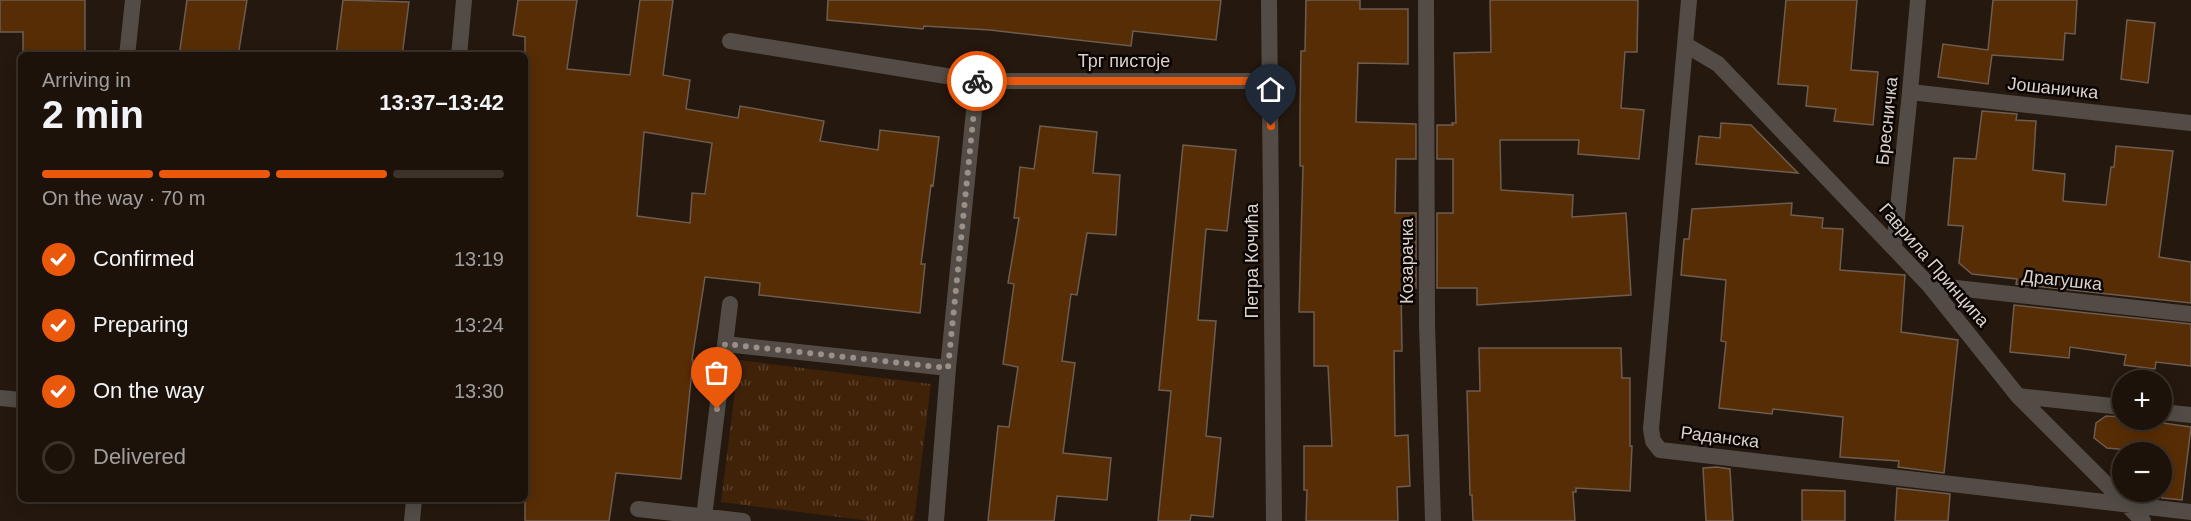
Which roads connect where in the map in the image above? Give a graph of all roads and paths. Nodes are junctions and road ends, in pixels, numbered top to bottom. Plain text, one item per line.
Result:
1 (134, 0) edge
2 (464, 0) edge
3 (1269, 0) edge
4 (1426, 0) edge
5 (1689, 0) edge
6 (1918, 0) edge
7 (730, 41) dead end
8 (1686, 45) junction
9 (128, 52) edge
10 (459, 52) edge
11 (977, 81) junction
12 (1270, 81) junction
13 (1910, 92) junction
14 (2191, 123) edge
15 (1894, 246) junction
16 (1929, 285) junction
17 (730, 304) dead end
18 (2191, 314) edge
19 (725, 344) junction
20 (948, 368) junction
21 (2018, 396) junction
22 (0, 398) edge
23 (18, 400) edge
24 (2112, 406) edge
25 (2172, 413) edge
26 (2191, 415) edge
27 (414, 502) edge
28 (2124, 504) junction
29 (638, 509) dead end
30 (2191, 512) edge
31 (704, 517) junction
32 (411, 521) edge
33 (742, 521) edge
34 (936, 521) edge
35 (1274, 521) edge
36 (1433, 521) edge
37 (2143, 521) edge

1 - 9 street
2 - 10 street
3 - 12 street, Петра Кочића
4 - 36 street, Козарачка
5 - 8 street, Раданска
6 - 13 street, Бресничка
7 - 11 street, Трг пистоје
8 - 15 street, Гаврила Принципа
8 - 28 street, Раданска
11 - 12 street, Трг пистоје
11 - 20 street
12 - 35 street, Петра Кочића
13 - 14 street, Јошаничка
13 - 15 street, Бресничка
15 - 16 street, Гаврила Принципа
16 - 18 street, Драгушка
16 - 21 street, Гаврила Принципа
17 - 19 street
19 - 20 street
19 - 31 street
20 - 34 street
21 - 24 street
21 - 28 street, Гаврила Принципа
22 - 23 street
25 - 26 street
27 - 32 street
28 - 30 street, Раданска
28 - 37 street, Гаврила Принципа
29 - 31 street
31 - 33 street

